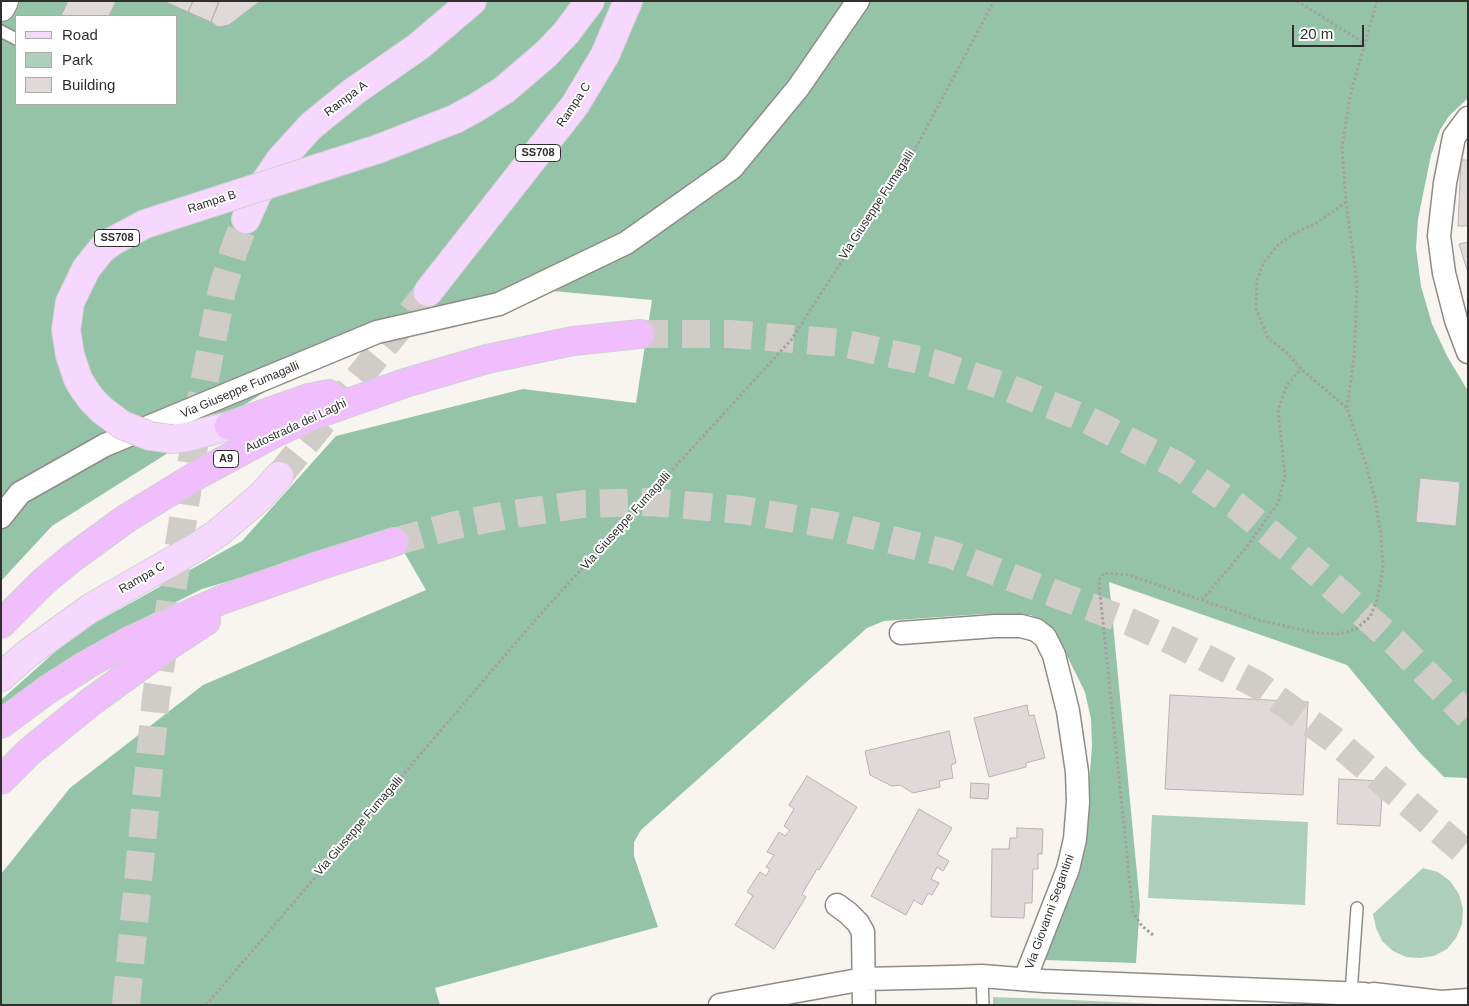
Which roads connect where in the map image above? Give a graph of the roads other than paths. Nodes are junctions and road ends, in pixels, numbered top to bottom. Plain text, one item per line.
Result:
1 (4, 1) edge
2 (472, 1) edge
3 (590, 1) edge
4 (628, 1) edge
5 (858, 1) edge
6 (1, 8) edge
7 (1, 31) edge
8 (15, 38) edge
9 (1468, 118) edge
10 (246, 219) tunnel mouth
11 (428, 292) tunnel mouth
12 (640, 334) tunnel mouth
13 (1468, 352) edge
14 (487, 358) junction
15 (229, 426) joint
16 (280, 476) tunnel mouth
17 (1, 517) edge
18 (394, 542) tunnel mouth
19 (267, 585) junction
20 (1, 624) edge
21 (901, 633) dead end
22 (1, 678) edge
23 (1, 724) edge
24 (1, 780) edge
25 (837, 904) dead end
26 (1357, 908) dead end
27 (982, 976) junction
28 (864, 979) junction
29 (1025, 979) junction
30 (1270, 991) junction
31 (1365, 998) edge
32 (1468, 1000) edge
33 (1438, 1003) edge
34 (720, 1005) edge
35 (864, 1005) edge
36 (983, 1005) edge
37 (1318, 1005) edge

1 - 6 street
2 - 10 main road, Rampa A
3 - 15 main road, Rampa B / SS708, bridge
4 - 11 main road, Rampa C / SS708
5 - 17 street, Via Giuseppe Fumagalli
7 - 8 lane
9 - 13 street
12 - 14 highway, Autostrada dei Laghi / A9
14 - 15 highway
14 - 20 highway, Autostrada dei Laghi / A9
16 - 22 main road, Rampa C
18 - 19 highway
19 - 23 highway
19 - 24 highway
21 - 29 street, Via Giovanni Segantini
25 - 28 street
26 - 31 lane
27 - 28 street, Via Giovanni Segantini
27 - 29 street, Via Giovanni Segantini
27 - 36 lane
28 - 34 street, Via Giovanni Segantini
28 - 35 street
29 - 30 street, Via Giovanni Segantini
30 - 31 street, Via Giovanni Segantini
30 - 37 street, Via Giovanni Segantini
31 - 33 street, Via Giovanni Segantini
32 - 33 street, Via Giovanni Segantini

